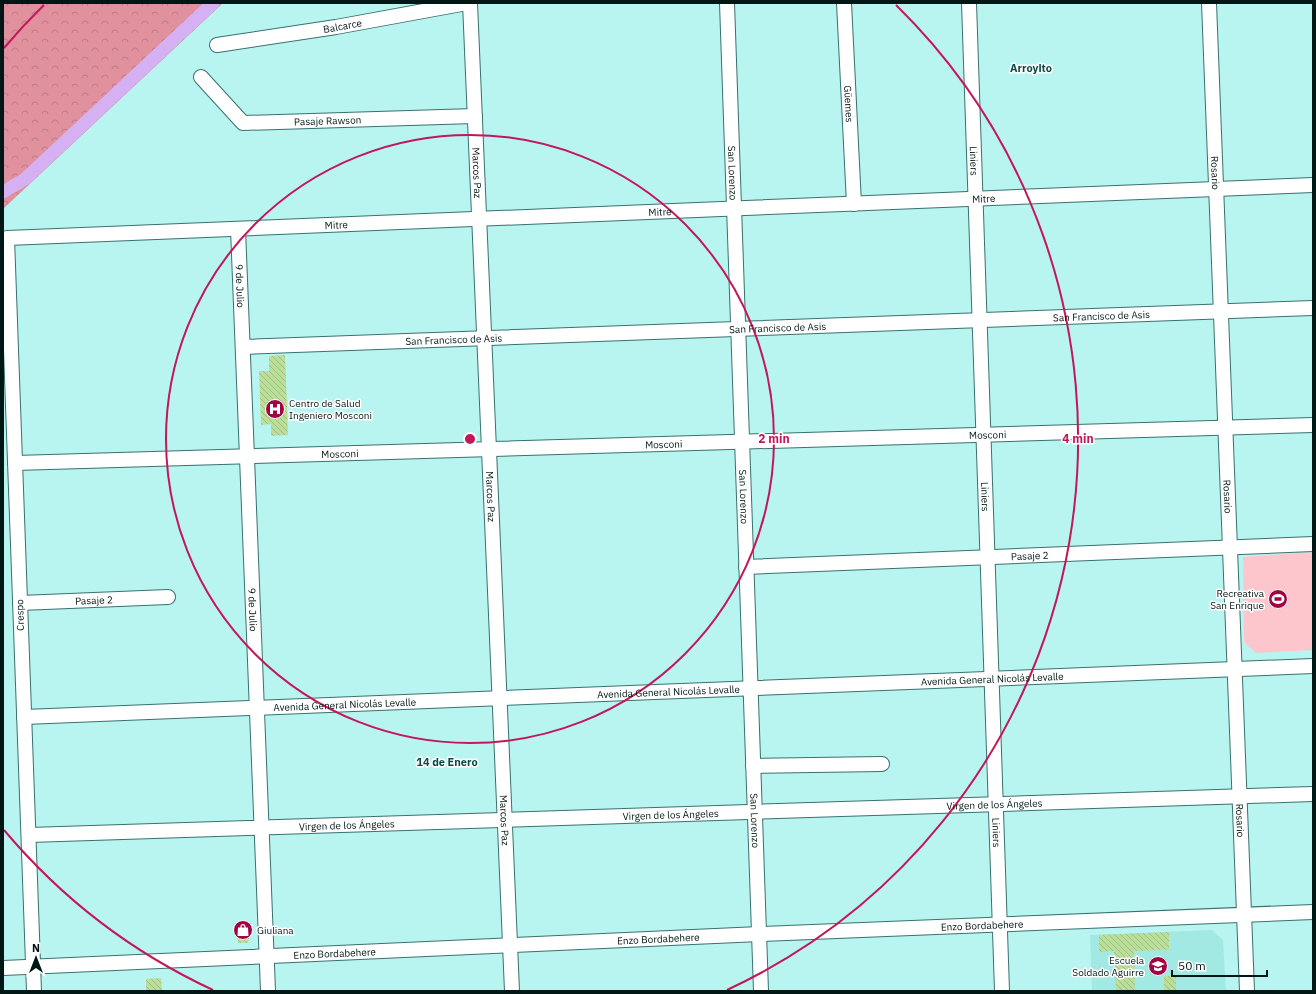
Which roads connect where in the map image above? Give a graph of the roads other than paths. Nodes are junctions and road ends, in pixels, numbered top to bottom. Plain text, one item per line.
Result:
1 (467, 3) edge
2 (470, 3) edge
3 (727, 3) edge
4 (844, 3) edge
5 (969, 3) edge
6 (1209, 3) edge
7 (217, 45) dead end
8 (201, 77) dead end
9 (475, 116) junction
10 (1313, 185) edge
11 (1216, 189) junction
12 (976, 199) junction
13 (854, 204) junction
14 (734, 209) junction
15 (479, 219) junction
16 (238, 229) junction
17 (7, 238) joint
18 (1313, 308) edge
19 (1221, 311) junction
20 (980, 320) junction
21 (738, 329) junction
22 (484, 338) junction
23 (243, 347) junction
24 (1313, 425) edge
25 (1225, 428) junction
26 (984, 435) junction
27 (742, 442) junction
28 (489, 449) junction
29 (247, 456) junction
30 (15, 463) junction
31 (1313, 544) edge
32 (1230, 548) junction
33 (988, 557) junction
34 (746, 567) junction
35 (168, 597) dead end
36 (20, 603) junction
37 (1313, 666) edge
38 (1235, 669) junction
39 (992, 679) junction
40 (750, 688) junction
41 (500, 698) junction
42 (257, 708) junction
43 (24, 717) junction
44 (882, 764) dead end
45 (753, 766) junction
46 (1313, 794) edge
47 (1239, 796) junction
48 (996, 804) junction
49 (754, 812) junction
50 (505, 820) junction
51 (262, 828) junction
52 (29, 835) junction
53 (1313, 912) edge
54 (1244, 915) junction
55 (1000, 925) junction
56 (760, 934) junction
57 (510, 946) junction
58 (266, 957) junction
59 (34, 967) junction
60 (3, 968) edge
61 (34, 991) edge
62 (268, 991) edge
63 (512, 991) edge
64 (762, 991) edge
65 (1002, 991) edge
66 (1247, 991) edge

1 - 7 street, Balcarce
2 - 9 street, Marcos Paz
3 - 14 street, San Lorenzo
4 - 13 street, Güemes
5 - 12 street, Liniers
6 - 11 street, Rosario
8 - 9 street, Pasaje Rawson
9 - 15 street, Marcos Paz
10 - 11 street, Mitre
11 - 12 street, Mitre
11 - 19 street, Rosario
12 - 13 street, Mitre
12 - 20 street, Liniers
13 - 14 street, Mitre
14 - 15 street, Mitre
14 - 21 street, San Lorenzo
15 - 16 street, Mitre
15 - 22 street, Marcos Paz
16 - 17 street, Mitre
16 - 23 street, 9 de Julio
17 - 30 street, Crespo
18 - 19 street, San Francisco de Asis
19 - 20 street, San Francisco de Asis
19 - 25 street, Rosario
20 - 21 street, San Francisco de Asis
20 - 26 street, Liniers
21 - 22 street, San Francisco de Asis
21 - 27 street, San Lorenzo
22 - 23 street, San Francisco de Asis
22 - 28 street, Marcos Paz
23 - 29 street, 9 de Julio
24 - 25 street, Mosconi
25 - 26 street, Mosconi
25 - 32 street, Rosario
26 - 27 street, Mosconi
26 - 33 street, Liniers
27 - 28 street, Mosconi
27 - 34 street, San Lorenzo
28 - 29 street, Mosconi
28 - 41 street, Marcos Paz
29 - 30 street, Mosconi
29 - 42 street, 9 de Julio
30 - 36 street, Crespo
31 - 32 street, Pasaje 2
32 - 33 street, Pasaje 2
32 - 38 street, Rosario
33 - 34 street, Pasaje 2
33 - 39 street, Liniers
34 - 40 street, San Lorenzo
35 - 36 street, Pasaje 2
36 - 43 street, Crespo
37 - 38 street, Avenida General Nicolás Levalle
38 - 39 street, Avenida General Nicolás Levalle
38 - 47 street, Rosario
39 - 40 street, Avenida General Nicolás Levalle
39 - 48 street, Liniers
40 - 41 street, Avenida General Nicolás Levalle
40 - 45 street, San Lorenzo
41 - 42 street, Avenida General Nicolás Levalle
41 - 50 street, Marcos Paz
42 - 43 street, Avenida General Nicolás Levalle
42 - 51 street, 9 de Julio
43 - 52 street, Crespo
44 - 45 street
45 - 49 street, San Lorenzo
46 - 47 street, Virgen de los Ángeles
47 - 48 street, Virgen de los Ángeles
47 - 54 street, Rosario
48 - 49 street, Virgen de los Ángeles
48 - 55 street, Liniers
49 - 50 street, Virgen de los Ángeles
49 - 56 street, San Lorenzo
50 - 51 street, Virgen de los Ángeles
50 - 57 street, Marcos Paz
51 - 52 street, Virgen de los Ángeles
51 - 58 street, 9 de Julio
52 - 59 street, Crespo
53 - 54 street, Enzo Bordabehere
54 - 55 street, Enzo Bordabehere
54 - 66 street, Rosario
55 - 56 street, Enzo Bordabehere
55 - 65 street, Liniers
56 - 57 street, Enzo Bordabehere
56 - 64 street, San Lorenzo
57 - 58 street, Enzo Bordabehere
57 - 63 street, Marcos Paz
58 - 59 street, Enzo Bordabehere
58 - 62 street, 9 de Julio
59 - 60 street, Enzo Bordabehere
59 - 61 street, Crespo

